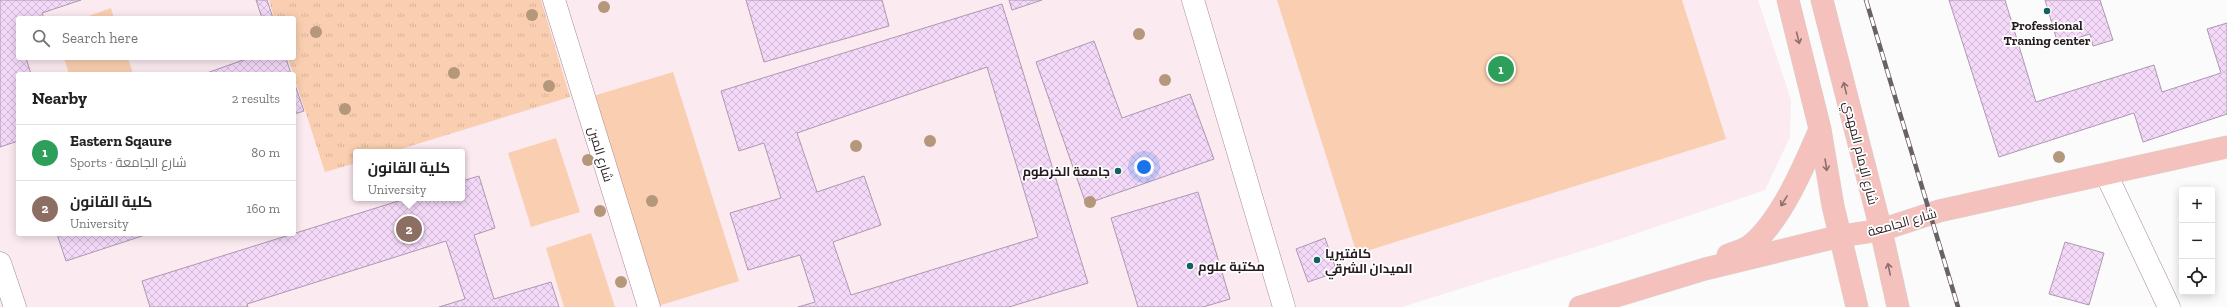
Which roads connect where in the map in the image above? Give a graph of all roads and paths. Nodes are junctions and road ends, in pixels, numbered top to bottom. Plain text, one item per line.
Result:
1 (554, 0) edge
2 (1193, 0) edge
3 (1788, 0) edge
4 (1822, 0) edge
5 (1820, 129) junction
6 (2227, 147) edge
7 (2107, 176) junction
8 (1881, 230) junction
9 (1841, 236) junction
10 (0, 262) edge
11 (1705, 269) junction
12 (10, 306) edge
13 (649, 307) edge
14 (1284, 307) edge
15 (1580, 307) edge
16 (1856, 307) edge
17 (1898, 307) edge
18 (2169, 307) edge

1 - 13 street, شارع المين
2 - 14 street
3 -> 5 main road
8 -> 4 main road, شارع الإمام المهدي
5 -> 9 main road
5 -> 11 main road
6 - 7 main road, شارع الجامعة
7 - 8 main road, شارع الجامعة
7 - 18 street
8 - 9 main road, شارع الجامعة
17 -> 8 main road, شارع الإمام المهدي
9 - 11 main road, شارع الجامعة
9 - 16 main road
10 - 12 street
11 - 15 main road, شارع الجامعة

